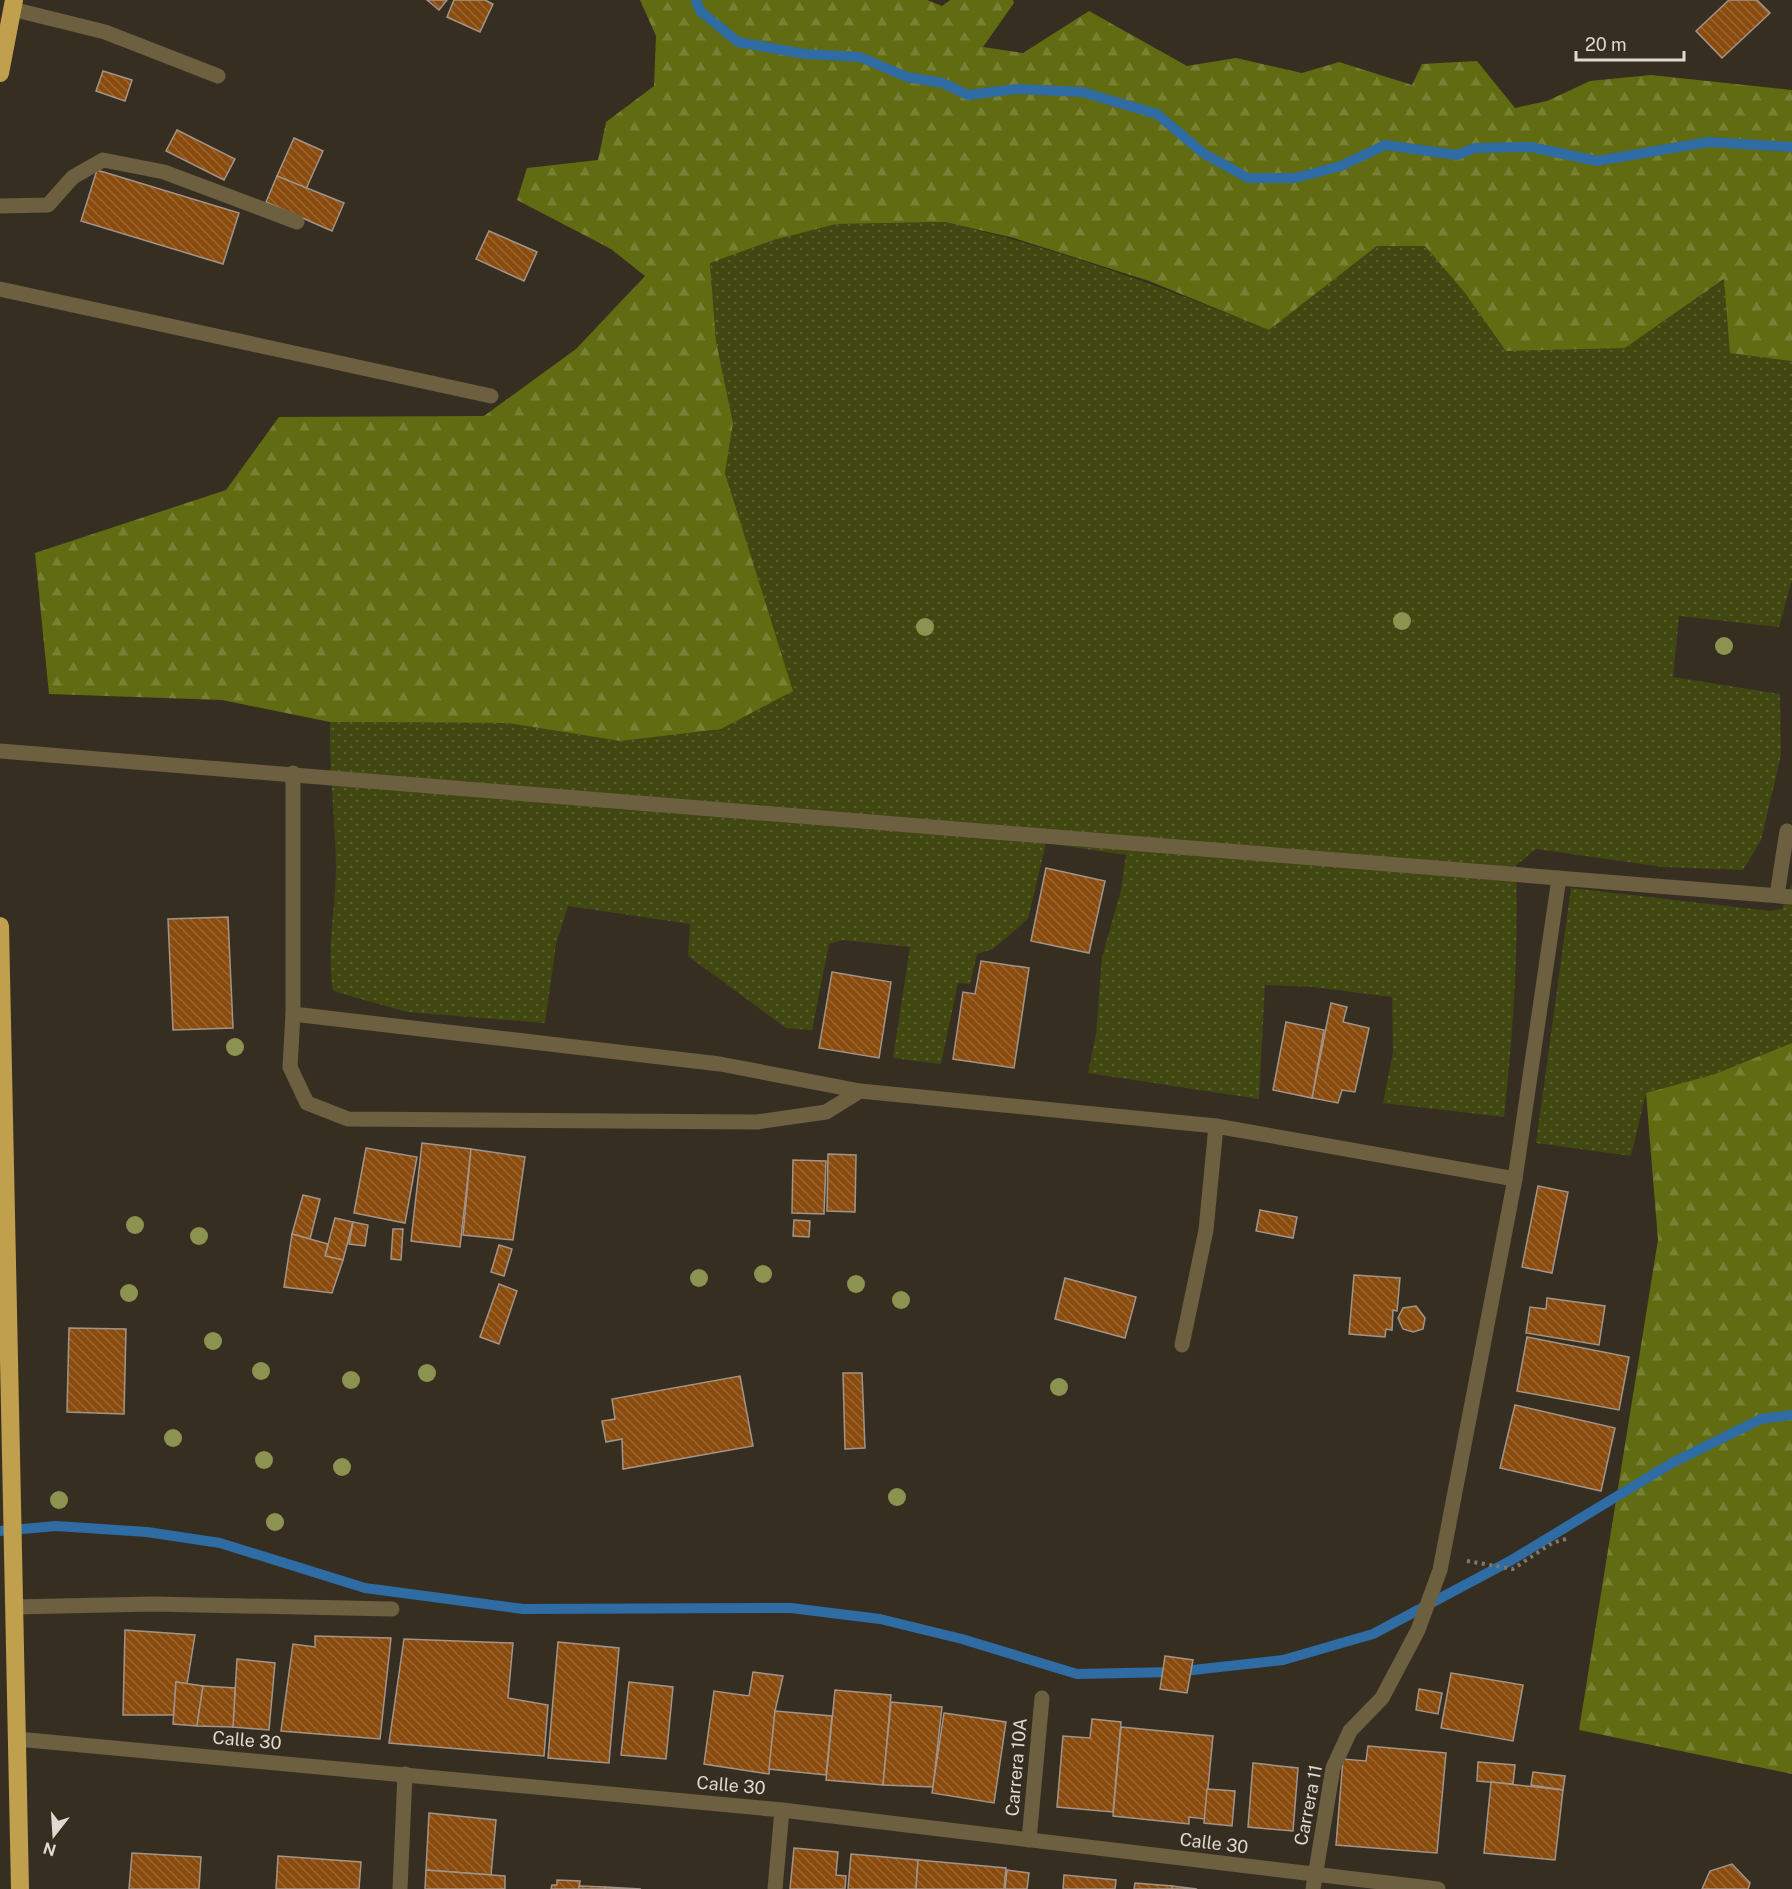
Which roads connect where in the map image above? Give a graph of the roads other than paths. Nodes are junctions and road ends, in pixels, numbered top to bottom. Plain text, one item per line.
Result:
1 (13, 4) edge
2 (0, 73) edge
3 (218, 76) dead end
4 (0, 206) edge
5 (297, 222) dead end
6 (0, 289) edge
7 (491, 396) dead end
8 (0, 751) edge
9 (292, 773) junction
10 (1787, 831) dead end
11 (1559, 878) junction
12 (1785, 896) edge
13 (0, 926) edge
14 (293, 1014) junction
15 (860, 1091) junction
16 (1216, 1126) junction
17 (1515, 1179) junction
18 (3, 1180) edge
19 (1182, 1345) dead end
20 (14, 1607) junction
21 (392, 1609) dead end
22 (1042, 1698) dead end
23 (17, 1739) junction
24 (405, 1774) junction
25 (782, 1810) junction
26 (1029, 1840) junction
27 (1314, 1882) edge
28 (20, 1889) edge
29 (400, 1889) edge
30 (775, 1889) edge
31 (1438, 1889) edge

1 - 2 highway
1 - 3 street
4 - 5 street
6 - 7 street
8 - 9 street
9 - 11 street
9 - 14 street
10 - 12 street
11 - 12 street
11 - 17 street, Carrera 11
13 - 18 highway
14 - 15 street
14 - 15 street
15 - 16 street
16 - 17 street
16 - 19 street
17 - 27 street, Carrera 11
18 - 20 highway
20 - 21 street
20 - 23 highway
22 - 26 street, Carrera 10A
23 - 24 street, Calle 30
23 - 28 highway
24 - 25 street, Calle 30
24 - 29 street
25 - 26 street, Calle 30
25 - 30 street
26 - 27 street, Calle 30
27 - 31 street, Calle 30

